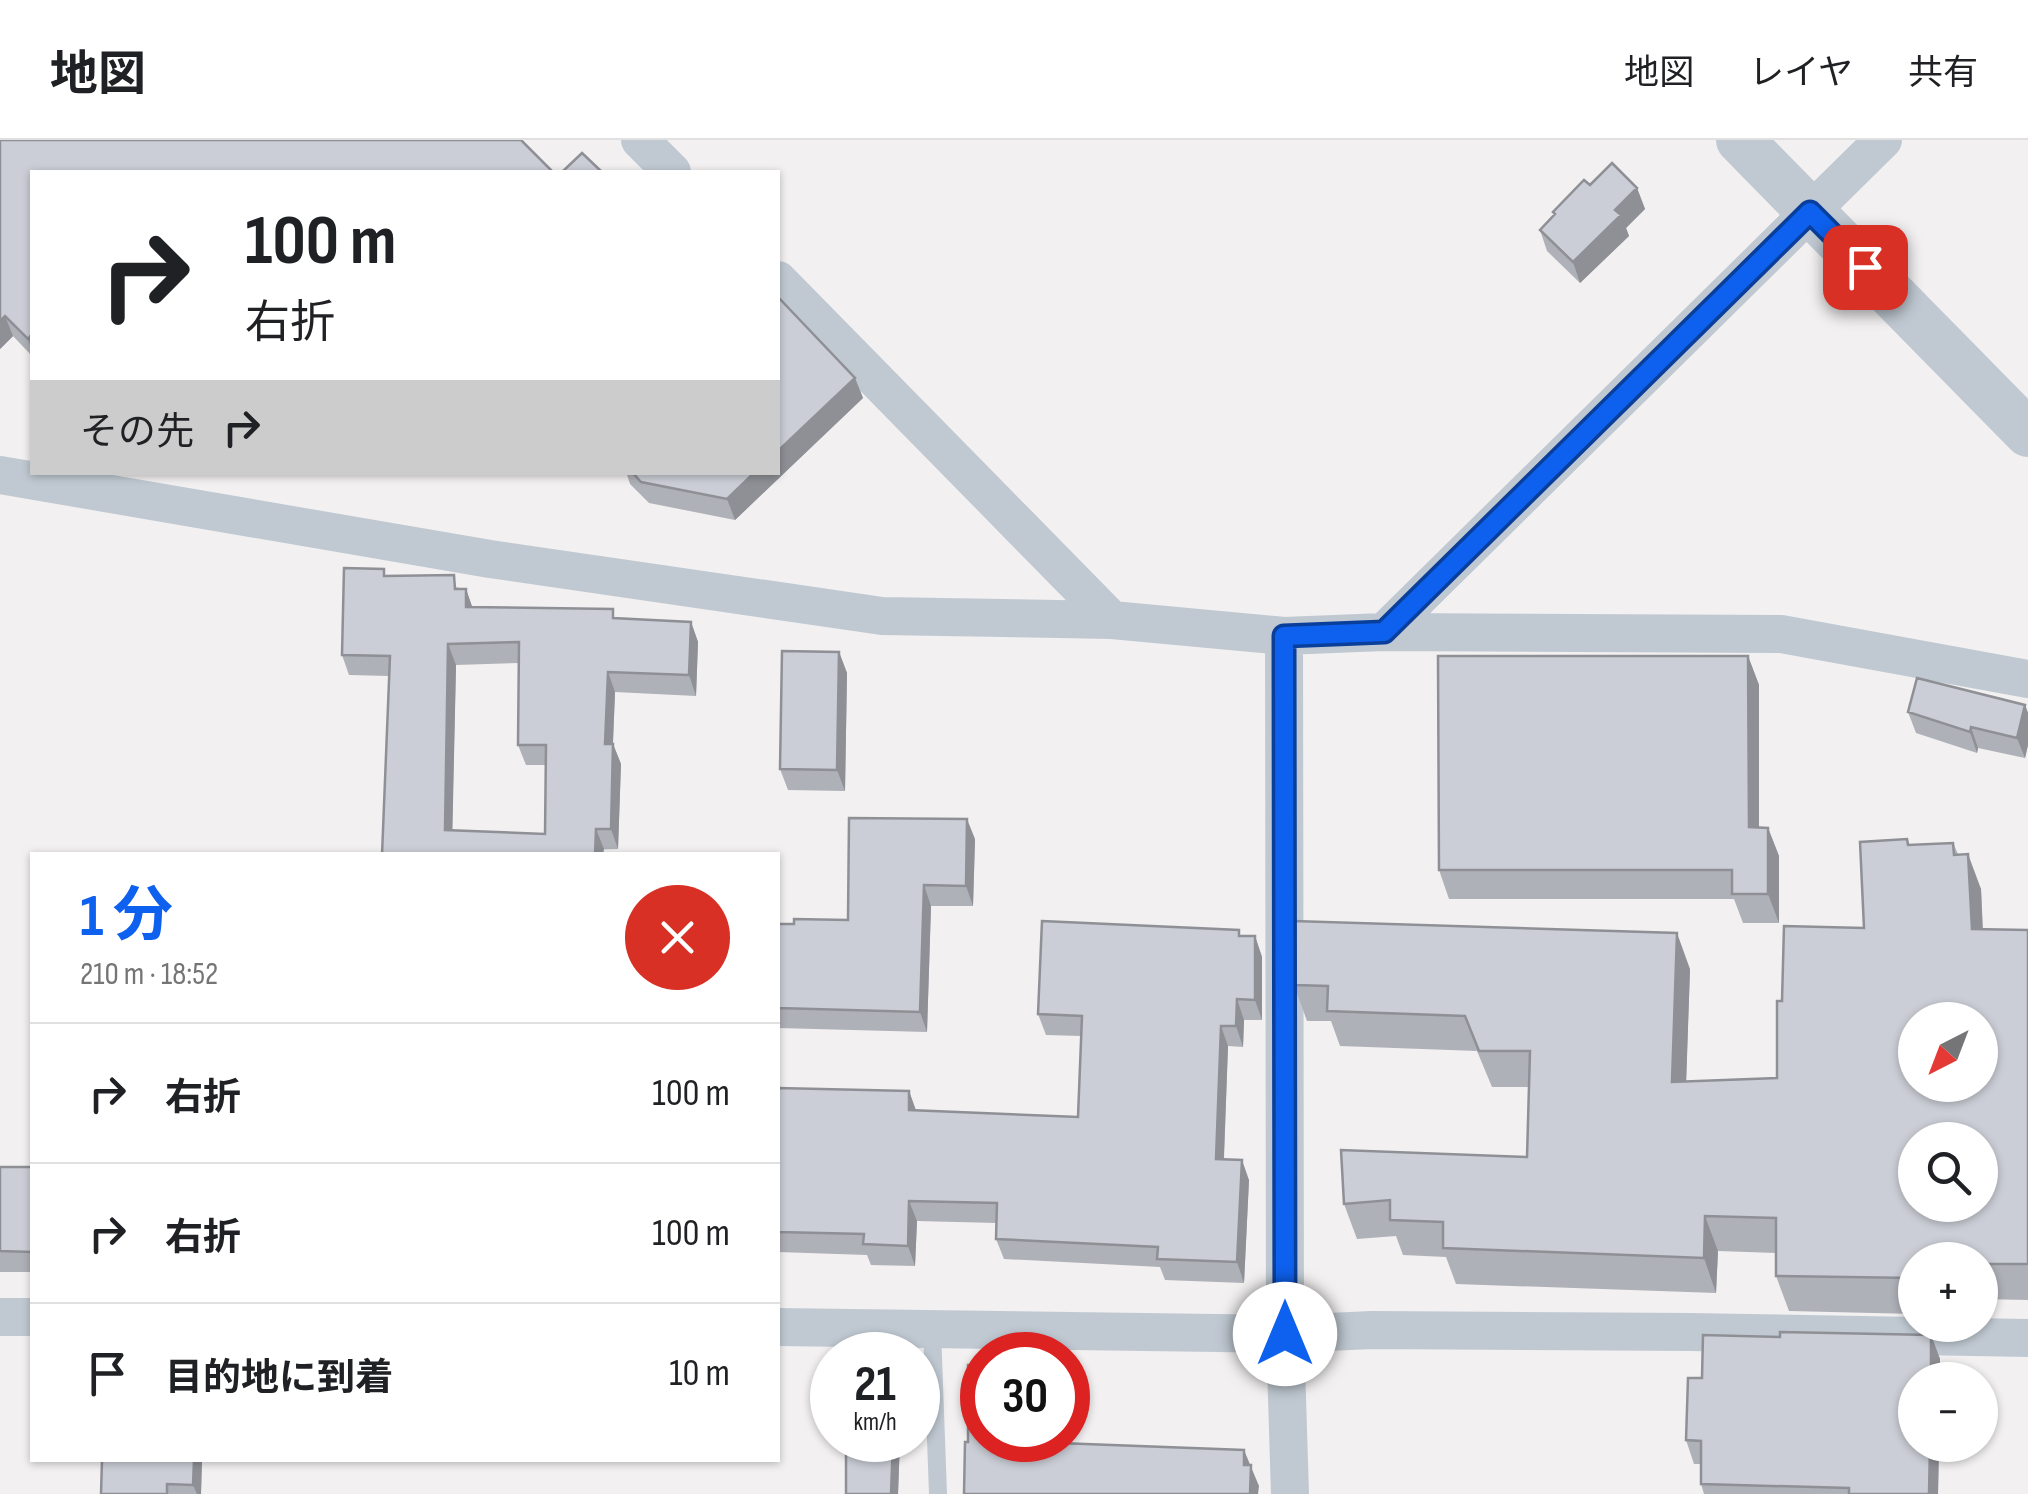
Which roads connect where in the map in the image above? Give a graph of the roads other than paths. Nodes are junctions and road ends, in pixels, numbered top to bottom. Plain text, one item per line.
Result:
1 (640, 140) edge
2 (1740, 140) edge
3 (1883, 140) edge
4 (670, 170) edge
5 (1810, 212) junction
6 (780, 282) edge
7 (2028, 432) edge
8 (0, 475) edge
9 (1112, 620) junction
10 (1384, 632) junction
11 (1284, 636) junction
12 (2028, 680) edge
13 (0, 1317) edge
14 (30, 1317) edge
15 (780, 1327) edge
16 (932, 1329) junction
17 (1285, 1334) junction
18 (2028, 1338) edge
19 (938, 1494) edge
20 (1290, 1494) edge

1 - 4 street
2 - 5 street
3 - 5 street
5 - 7 street
5 - 10 street
6 - 9 street
8 - 9 street
9 - 11 street
10 - 11 street
10 - 12 street
11 - 17 street
13 - 14 street
15 - 16 street
16 - 17 street
16 - 19 lane
17 - 18 street
17 - 20 street

